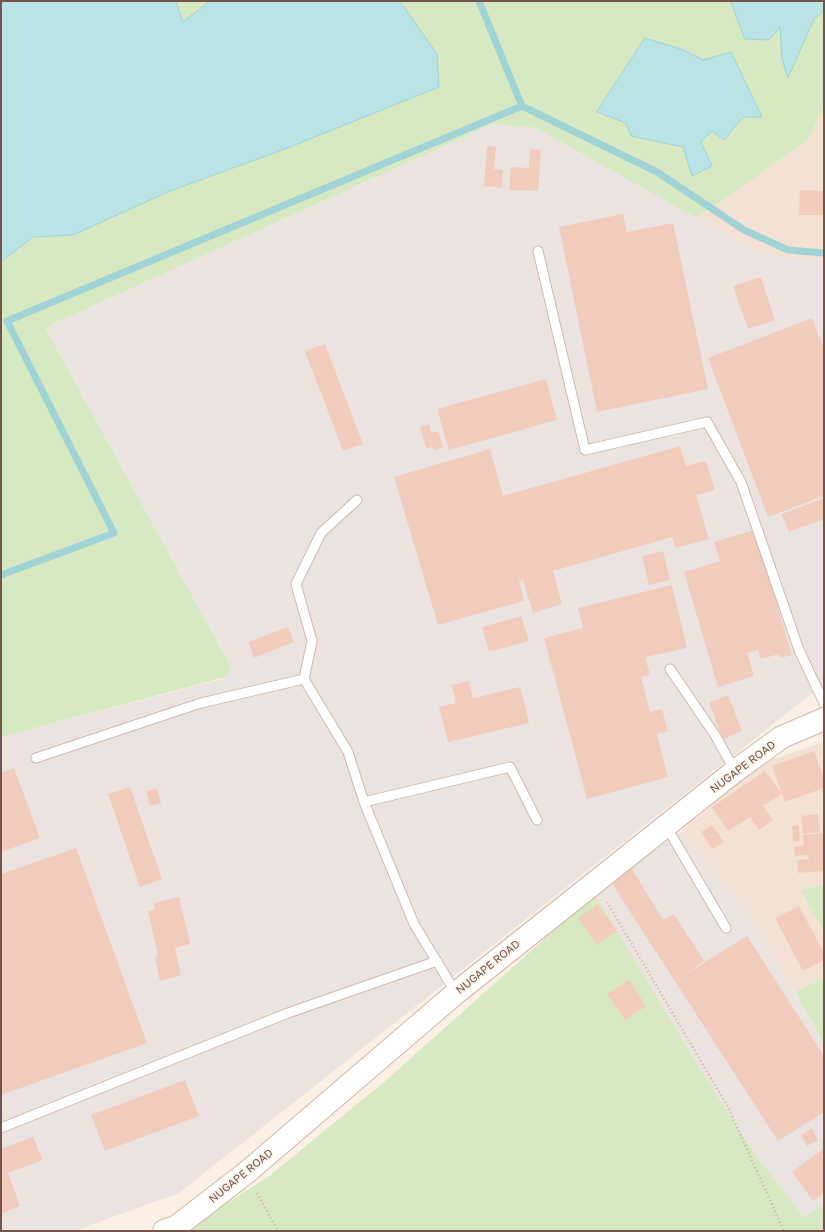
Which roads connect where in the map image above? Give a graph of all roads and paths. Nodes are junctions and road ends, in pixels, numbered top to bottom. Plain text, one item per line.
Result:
1 (538, 252) dead end
2 (358, 500) dead end
3 (670, 669) dead end
4 (304, 679) junction
5 (824, 703) edge
6 (824, 719) edge
7 (36, 758) dead end
8 (735, 771) junction
9 (364, 802) junction
10 (537, 820) dead end
11 (666, 826) junction
12 (594, 883) junction
13 (726, 928) dead end
14 (436, 961) junction
15 (456, 993) junction
16 (1, 1128) edge
17 (246, 1174) junction
18 (164, 1231) edge
19 (278, 1231) edge
20 (784, 1231) edge

1 - 5 lane
2 - 4 lane
3 - 8 lane
4 - 7 lane
4 - 9 lane
6 - 8 main road, NUGAPE ROAD
8 - 11 main road, NUGAPE ROAD
9 - 10 lane
9 - 14 lane
11 - 12 main road, NUGAPE ROAD
11 - 13 lane
12 - 15 main road, NUGAPE ROAD
12 - 20 path
14 - 15 lane
14 - 16 lane
15 - 17 main road, NUGAPE ROAD
17 - 18 main road, NUGAPE ROAD
17 - 19 path

